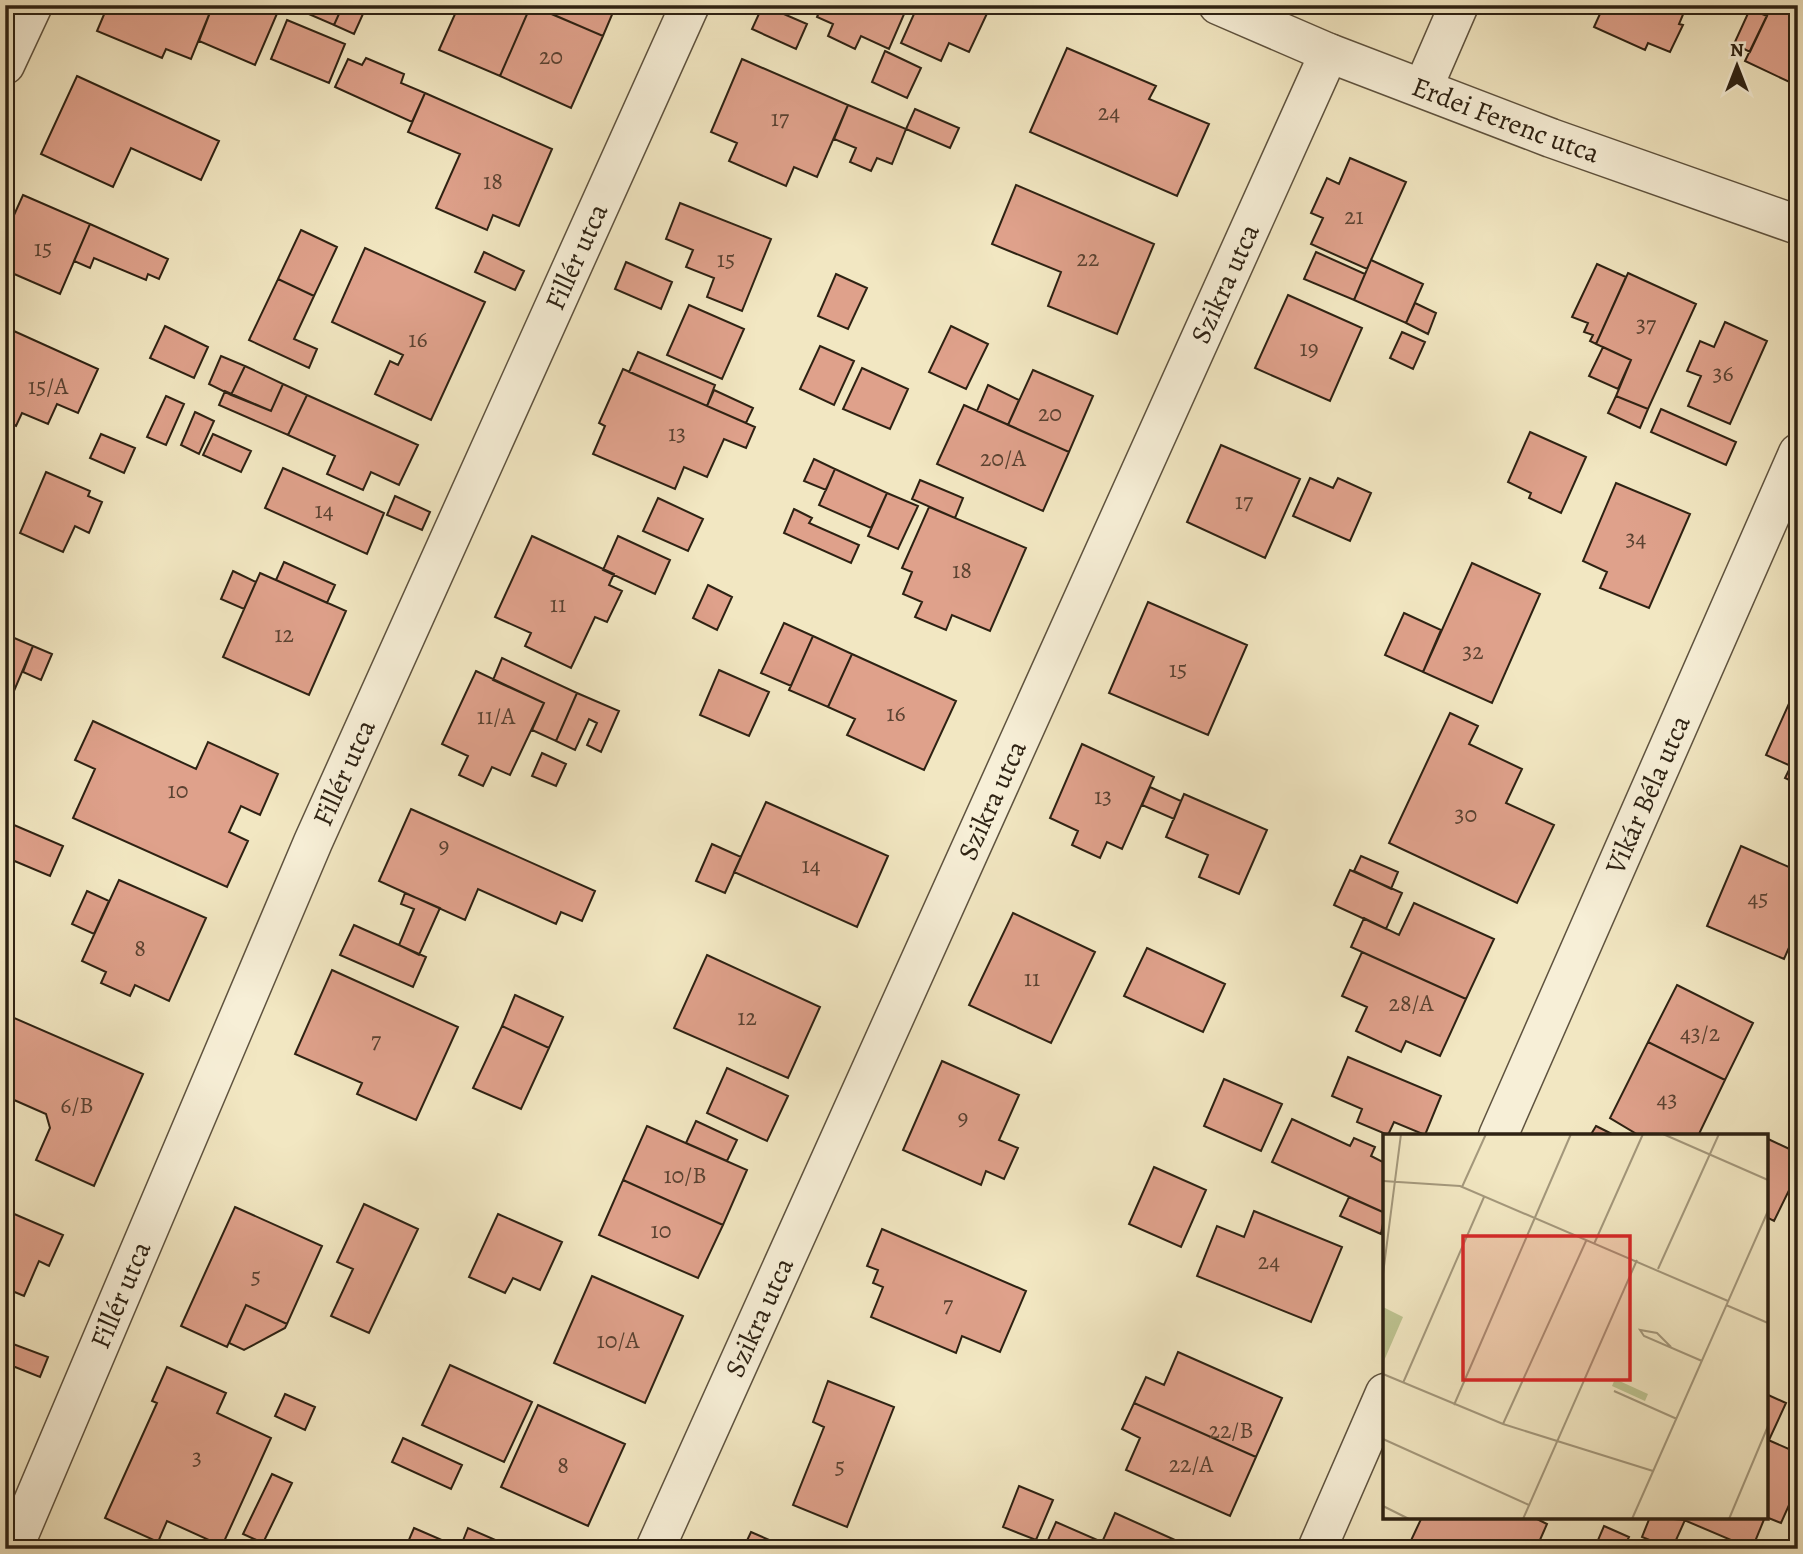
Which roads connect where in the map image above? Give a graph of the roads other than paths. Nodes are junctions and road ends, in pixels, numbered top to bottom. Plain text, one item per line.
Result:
1 (33, 5) edge
2 (690, 5) edge
3 (1218, 5) edge
4 (1459, 5) edge
5 (1329, 53) junction
6 (5, 65) edge
7 (1423, 88) junction
8 (1798, 225) edge
9 (1798, 453) edge
10 (1499, 1134) edge
11 (1383, 1398) edge
12 (13, 1549) edge
13 (655, 1549) edge
14 (1317, 1549) edge

1 - 6 street
2 - 12 street, Fillér utca
3 - 5 street, Erdei Ferenc utca
4 - 7 street
5 - 7 street, Erdei Ferenc utca
5 - 13 street, Szikra utca
7 - 8 street, Erdei Ferenc utca
9 - 10 street, Vikár Béla utca
11 - 14 street

